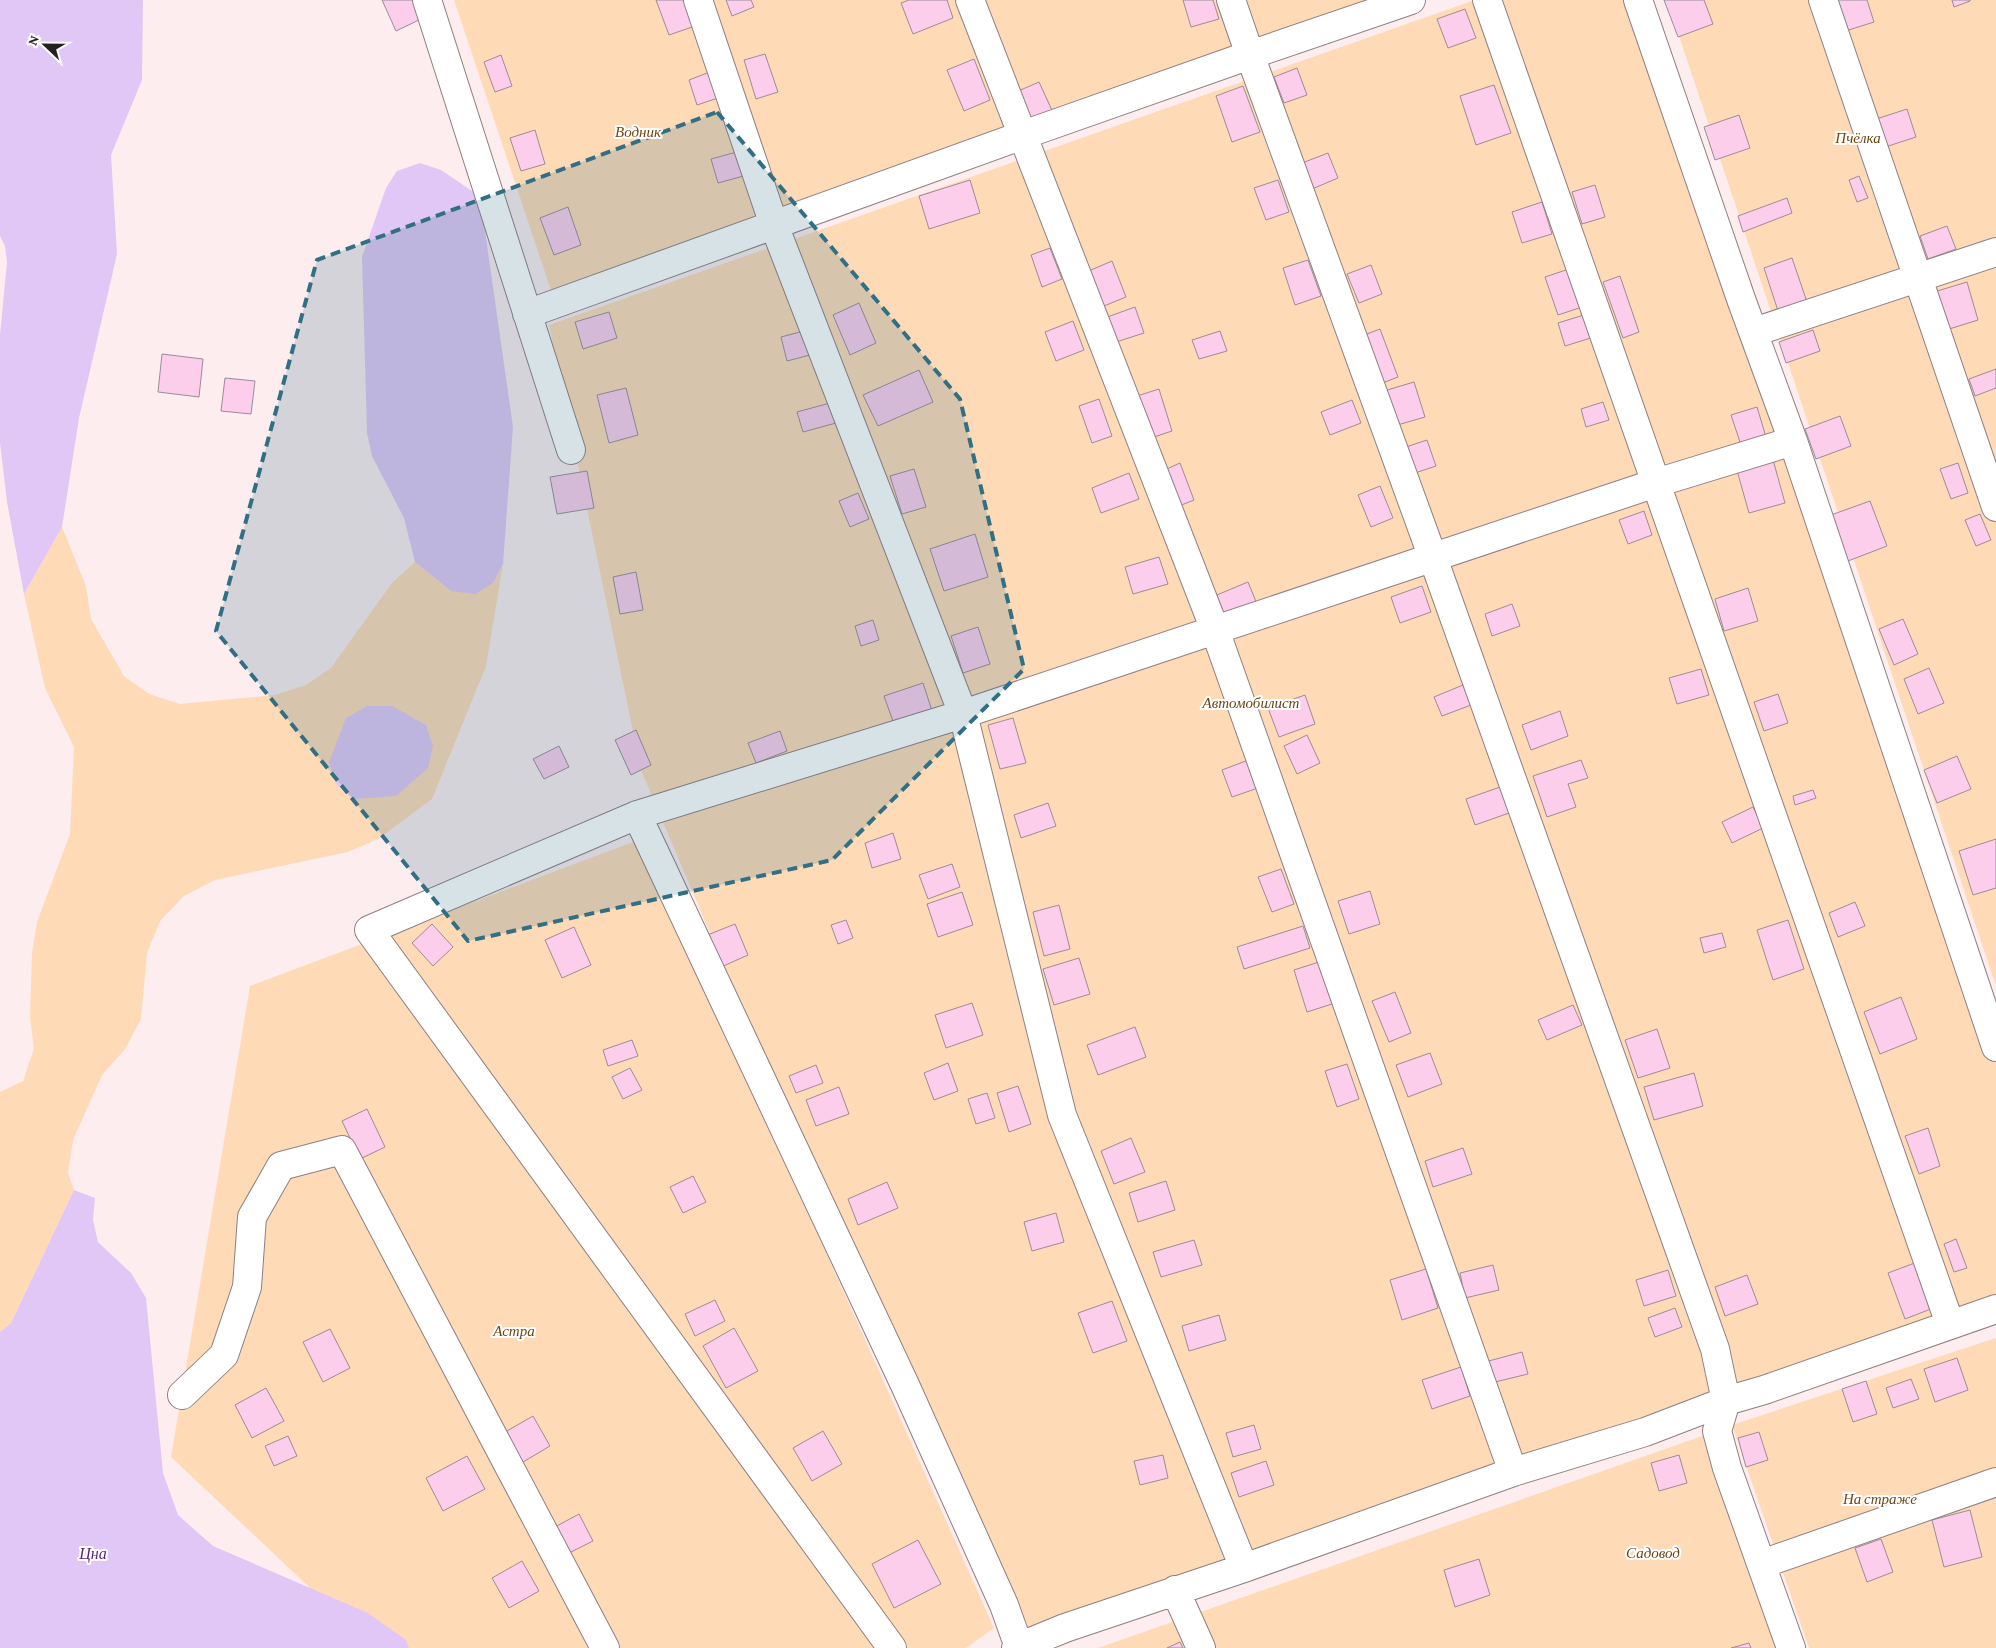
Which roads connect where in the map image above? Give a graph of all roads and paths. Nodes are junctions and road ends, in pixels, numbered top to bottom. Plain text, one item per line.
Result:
1 (427, 0) edge
2 (698, 0) edge
3 (970, 0) edge
4 (1232, 0) edge
5 (1411, 0) edge
6 (1487, 0) edge
7 (1638, 0) edge
8 (1823, 0) edge
9 (1250, 55) junction
10 (1023, 135) junction
11 (774, 225) junction
12 (1996, 252) edge
13 (1917, 279) junction
14 (528, 314) junction
15 (1754, 332) junction
16 (1793, 441) junction
17 (571, 450) dead end
18 (1656, 483) junction
19 (1996, 507) edge
20 (1433, 558) junction
21 (1215, 630) junction
22 (963, 714) junction
23 (638, 815) junction
24 (1996, 1047) edge
25 (1996, 1309) edge
26 (1950, 1324) junction
27 (182, 1395) dead end
28 (1726, 1400) junction
29 (1513, 1472) junction
30 (1996, 1482) edge
31 (1762, 1564) junction
32 (1244, 1568) junction
33 (1175, 1590) junction
34 (1018, 1647) edge
35 (605, 1648) edge
36 (892, 1648) edge
37 (1201, 1648) edge
38 (1791, 1648) edge

1 - 14 street
2 - 11 street
3 - 10 street
4 - 9 street
5 - 9 street
6 - 18 street
7 - 15 street
8 - 13 street
9 - 10 street
9 - 20 street
10 - 11 street
10 - 21 street
11 - 14 street
11 - 22 street
12 - 13 street
13 - 15 street
13 - 19 street
14 - 17 street
15 - 16 street
16 - 18 street
16 - 24 street
18 - 20 street
18 - 26 street
20 - 21 street
20 - 28 street
21 - 22 street
21 - 29 street
22 - 23 street
22 - 32 street
23 - 34 street
23 - 36 street
25 - 26 street
26 - 28 street
27 - 35 street
28 - 29 street
28 - 31 street
29 - 32 street
30 - 31 street
31 - 38 street
32 - 33 street
33 - 34 street
33 - 37 street

